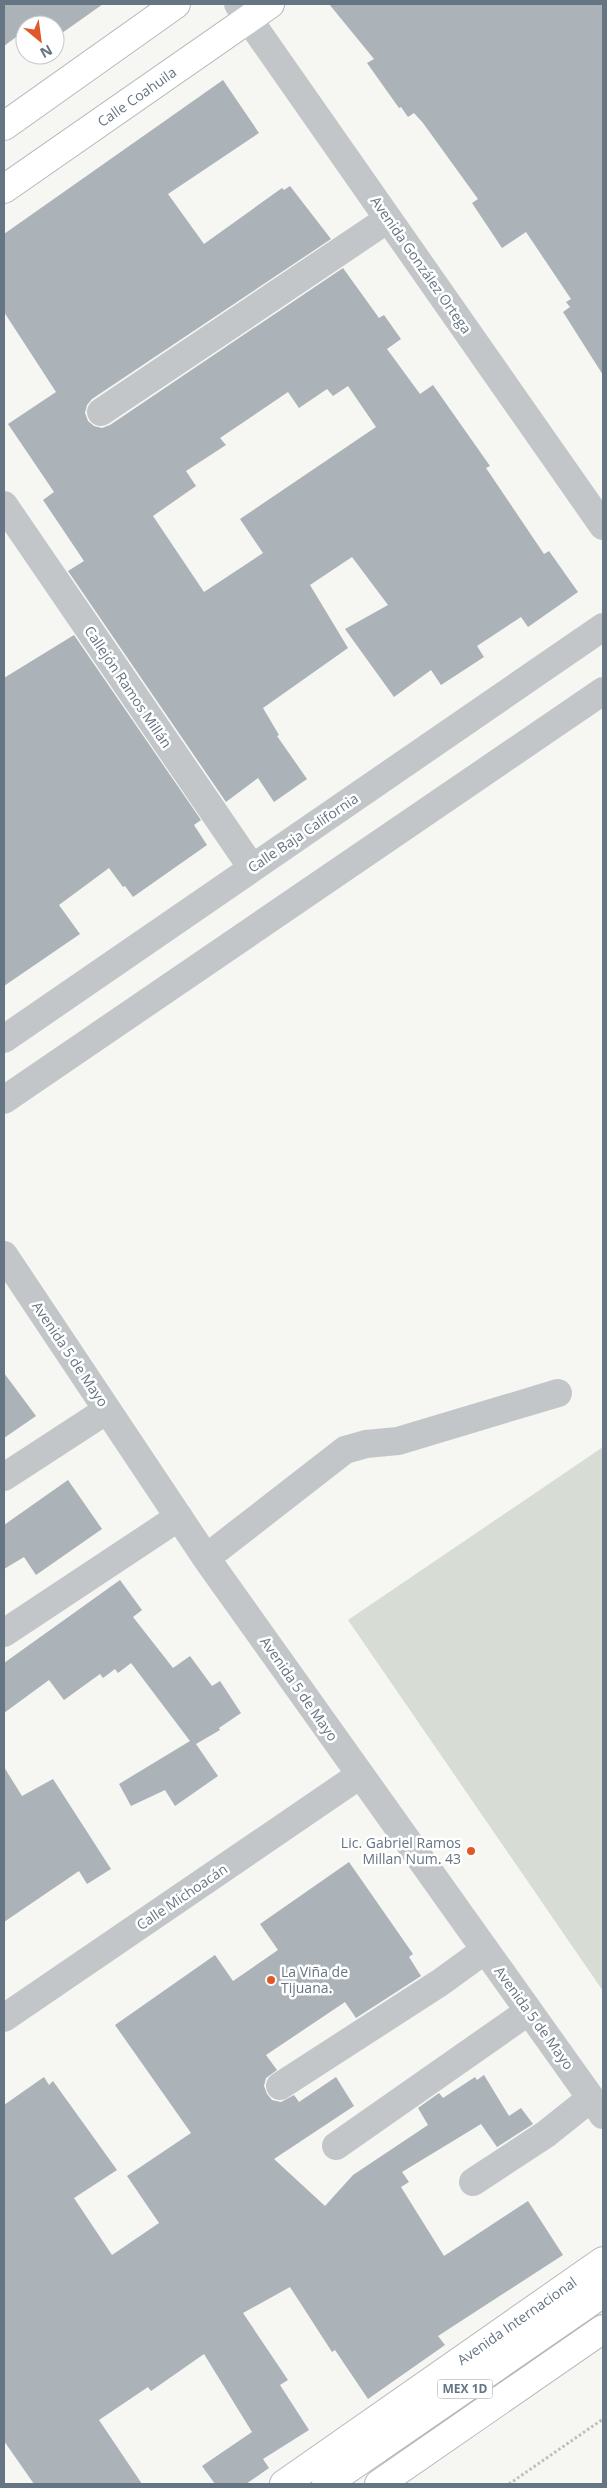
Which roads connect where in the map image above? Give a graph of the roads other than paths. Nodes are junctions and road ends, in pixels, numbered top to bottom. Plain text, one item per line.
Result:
1 (176, 4) edge
2 (252, 9) edge
3 (4, 126) edge
4 (4, 190) edge
5 (388, 219) junction
6 (101, 412) dead end
7 (4, 505) edge
8 (603, 526) edge
9 (603, 627) edge
10 (603, 691) edge
11 (252, 868) junction
12 (4, 1039) edge
13 (4, 1100) edge
14 (4, 1255) edge
15 (558, 1393) dead end
16 (107, 1410) junction
17 (4, 1477) edge
18 (179, 1517) junction
19 (206, 1558) junction
20 (4, 1633) edge
21 (360, 1775) junction
22 (485, 1950) junction
23 (529, 2011) junction
24 (4, 2018) edge
25 (280, 2086) dead end
26 (597, 2107) edge
27 (336, 2146) dead end
28 (473, 2182) dead end
29 (603, 2261) edge
30 (603, 2293) edge
31 (603, 2310) edge
32 (603, 2329) edge
33 (603, 2347) edge
34 (284, 2484) edge
35 (326, 2484) edge
36 (350, 2484) edge
37 (379, 2484) edge
38 (405, 2484) edge

1 - 3 main road
2 - 4 main road, Calle Coahuila
2 - 5 street, Avenida González Ortega
5 - 6 street
5 - 8 street, Avenida González Ortega
7 - 11 street, Callejón Ramos Millán
9 - 11 street, Calle Baja California
10 - 13 street
11 - 12 street, Calle Baja California
14 - 16 street, Avenida 5 de Mayo
15 - 19 street
16 - 17 street
16 - 18 street, Avenida 5 de Mayo
18 - 19 street, Avenida 5 de Mayo
18 - 20 street
19 - 21 street, Avenida 5 de Mayo
21 - 22 street, Avenida 5 de Mayo
21 - 24 street, Calle Michoacán
22 - 23 street, Avenida 5 de Mayo
22 - 25 street
23 - 26 street, Avenida 5 de Mayo
23 - 27 street
26 - 28 street
29 - 34 main road, Avenida Internacional
30 - 35 main road, Avenida Internacional / MEX 1D
31 - 36 main road
32 - 37 main road
33 - 38 main road

